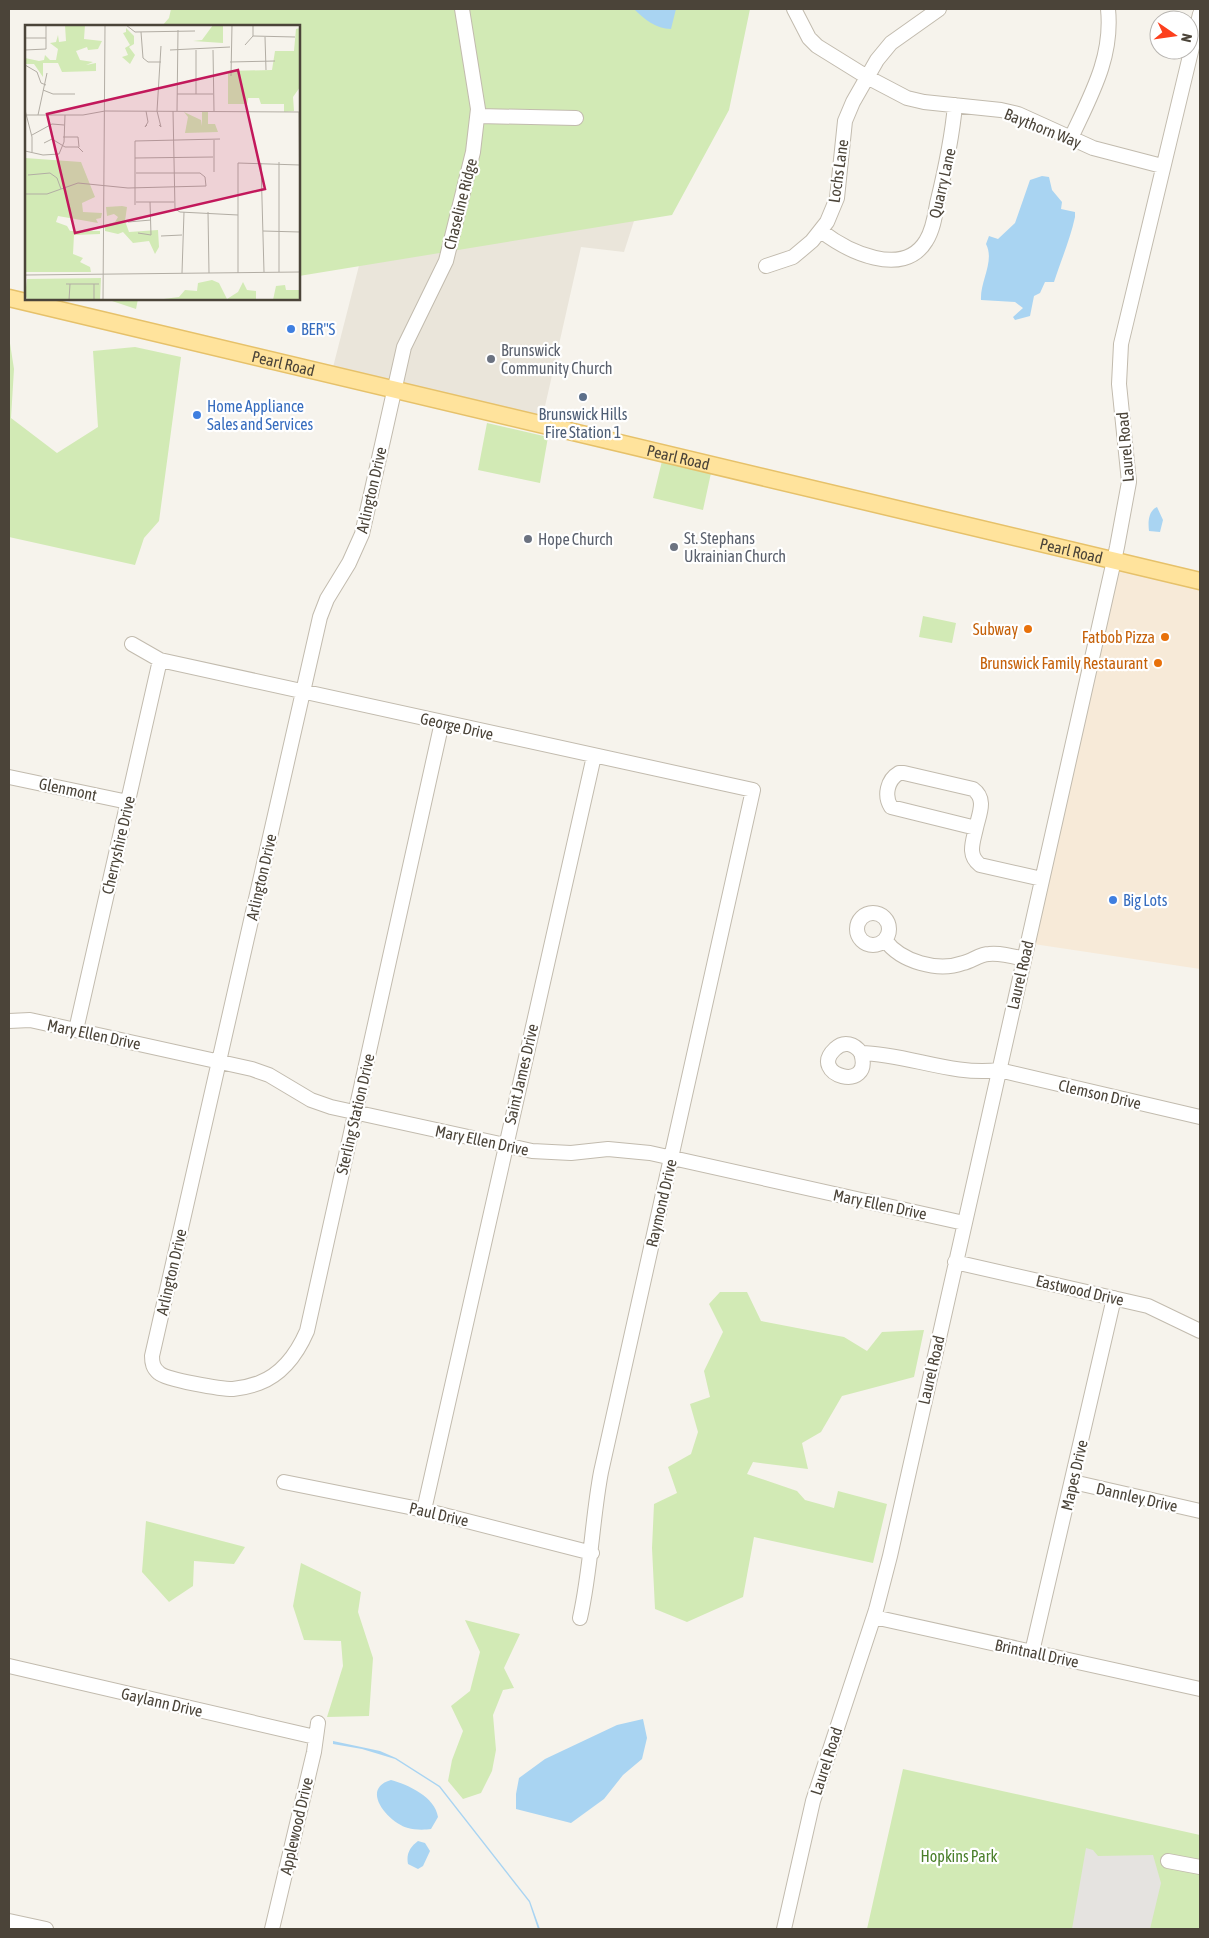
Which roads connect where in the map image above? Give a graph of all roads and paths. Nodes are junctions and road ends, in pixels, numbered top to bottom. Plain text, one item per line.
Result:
1 (462, 9) edge
2 (794, 9) edge
3 (939, 9) edge
4 (1108, 9) edge
5 (1200, 14) edge
6 (867, 77) junction
7 (955, 106) junction
8 (478, 116) junction
9 (576, 118) dead end
10 (1071, 138) junction
11 (1162, 166) junction
12 (821, 231) junction
13 (766, 266) dead end
14 (9, 298) edge
15 (394, 389) junction
16 (1114, 561) junction
17 (1200, 582) edge
18 (132, 644) dead end
19 (160, 660) junction
20 (303, 692) junction
21 (442, 722) junction
22 (594, 756) junction
23 (9, 777) edge
24 (753, 790) joint
25 (128, 802) junction
26 (976, 828) junction
27 (1042, 879) junction
28 (885, 940) dead end
29 (1024, 959) junction
30 (9, 1022) edge
31 (76, 1030) junction
32 (861, 1053) dead end
33 (219, 1061) junction
34 (999, 1070) junction
35 (356, 1112) junction
36 (1200, 1117) edge
37 (505, 1145) junction
38 (670, 1158) junction
39 (964, 1223) junction
40 (956, 1262) junction
41 (1114, 1298) junction
42 (1200, 1331) edge
43 (156, 1371) joint
44 (284, 1482) dead end
45 (1073, 1482) junction
46 (424, 1510) junction
47 (1200, 1511) edge
48 (592, 1552) junction
49 (874, 1617) junction
50 (580, 1618) dead end
51 (1032, 1652) junction
52 (9, 1666) edge
53 (1200, 1689) edge
54 (318, 1723) dead end
55 (315, 1738) junction
56 (1168, 1861) dead end
57 (1200, 1867) edge
58 (9, 1921) edge
59 (46, 1929) edge
60 (272, 1929) edge
61 (784, 1929) edge

1 - 8 street, Chaseline Ridge
2 - 6 street, Baythorn Way
3 - 6 street, Lochs Lane
4 - 10 street
5 - 11 street, Laurel Road
6 - 7 street, Baythorn Way
6 - 12 street, Lochs Lane
7 - 10 street, Baythorn Way
7 - 12 street, Quarry Lane
8 - 9 street
8 - 15 street, Chaseline Ridge
10 - 11 street, Baythorn Way
11 - 16 street, Laurel Road
12 - 13 street, Lochs Lane
14 - 15 main road, Pearl Road
15 - 16 main road, Pearl Road
15 - 20 street, Arlington Drive
16 - 17 main road, Pearl Road
16 - 27 street, Laurel Road
18 - 19 street, George Drive
19 - 20 street, George Drive
19 - 25 street, Cherryshire Drive
20 - 21 street, George Drive
20 - 33 street, Arlington Drive
21 - 22 street, George Drive
21 - 35 street, Sterling Station Drive
22 - 24 street, George Drive
22 - 37 street, Saint James Drive
23 - 25 street, Glenmont
24 - 38 street, Raymond Drive
25 - 31 street, Cherryshire Drive
26 - 26 street
26 - 27 street
27 - 29 street, Laurel Road
28 - 29 street
29 - 34 street, Laurel Road
30 - 31 street, Mary Ellen Drive
31 - 33 street, Mary Ellen Drive
32 - 34 street, Clemson Drive
33 - 35 street, Mary Ellen Drive
33 - 43 street, Arlington Drive
34 - 36 street, Clemson Drive
34 - 39 street, Laurel Road
35 - 37 street, Mary Ellen Drive
35 - 43 street, Sterling Station Drive
37 - 38 street, Mary Ellen Drive
37 - 46 street, Saint James Drive
38 - 39 street, Mary Ellen Drive
38 - 48 street, Raymond Drive
39 - 40 street, Laurel Road
40 - 41 street, Eastwood Drive
40 - 49 street, Laurel Road
41 - 42 street, Eastwood Drive
41 - 45 street, Mapes Drive
44 - 46 street, Paul Drive
45 - 47 street, Dannley Drive
45 - 51 street, Mapes Drive
46 - 48 street, Paul Drive
48 - 50 street, Raymond Drive
49 - 51 street, Brintnall Drive
49 - 61 street, Laurel Road
51 - 53 street, Brintnall Drive
52 - 55 street, Gaylann Drive
54 - 55 street, Applewood Drive
55 - 60 street, Applewood Drive
56 - 57 street
58 - 59 street

